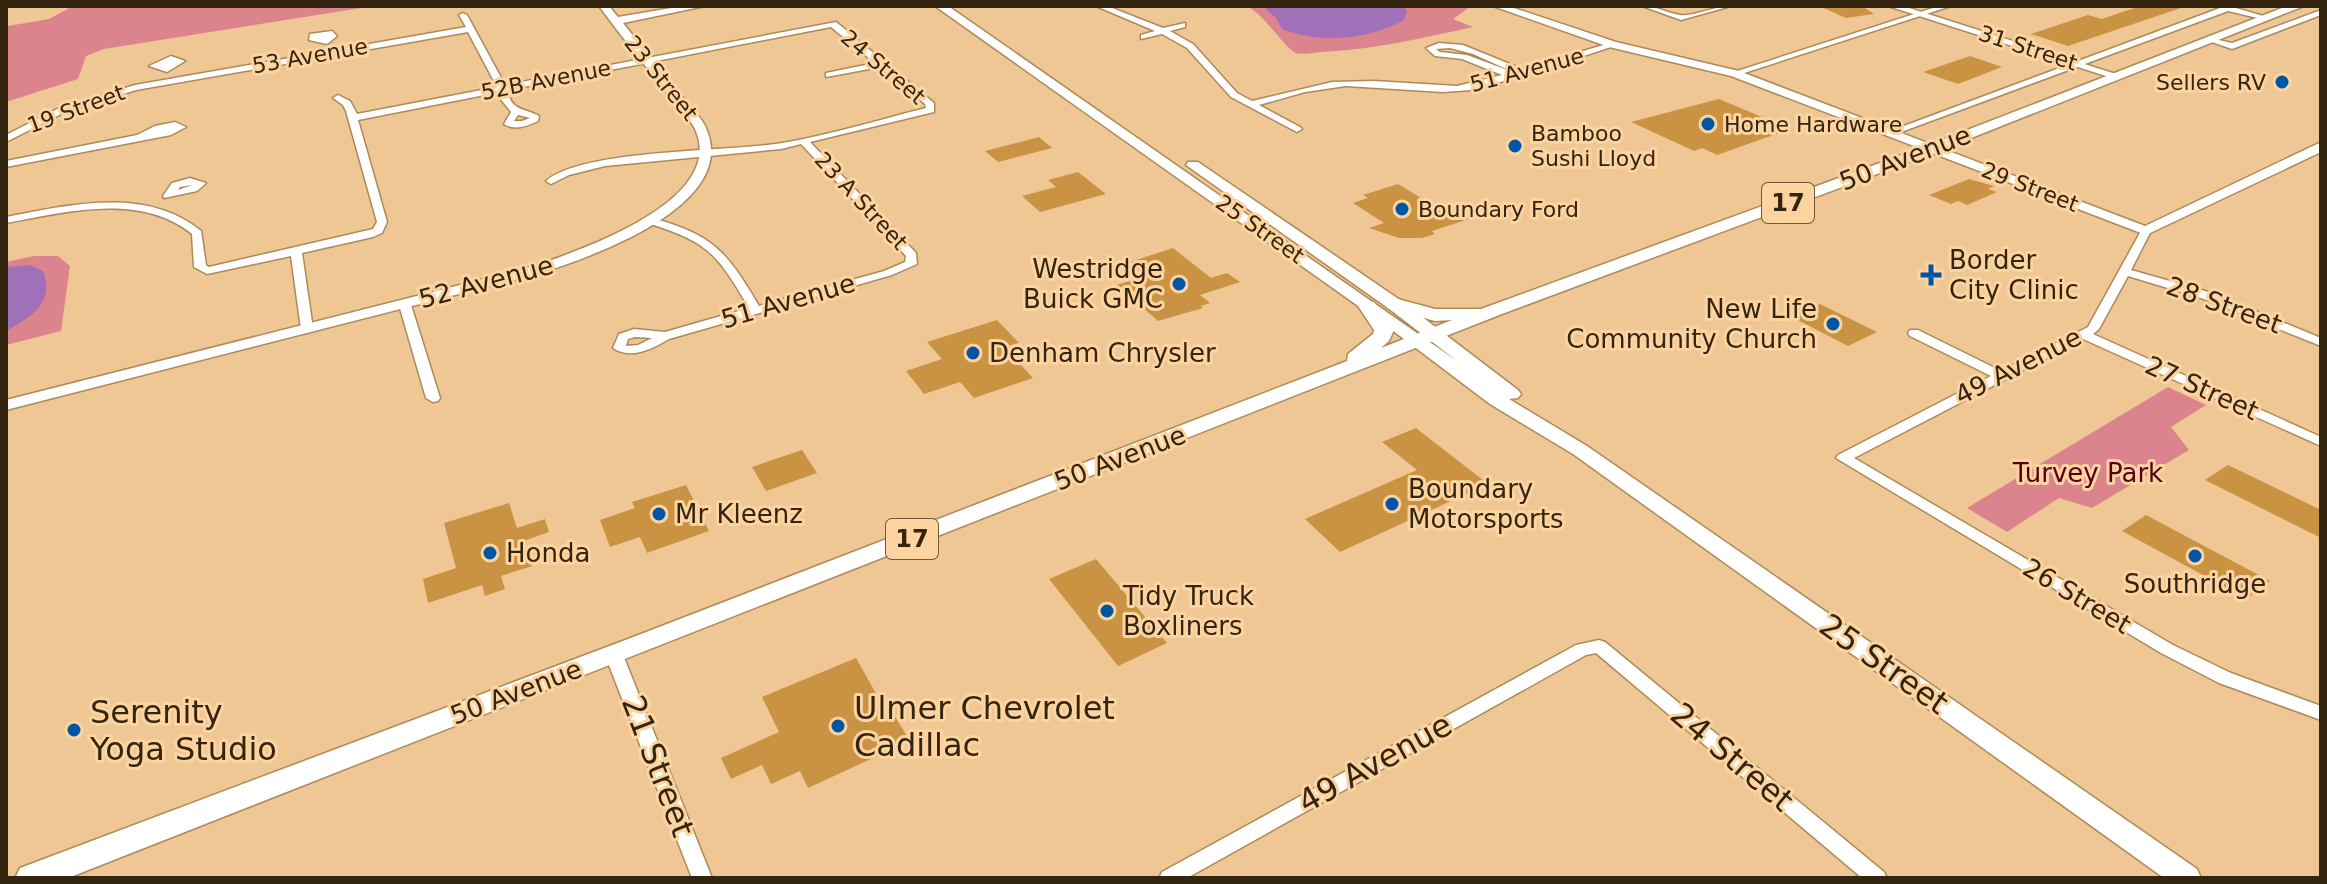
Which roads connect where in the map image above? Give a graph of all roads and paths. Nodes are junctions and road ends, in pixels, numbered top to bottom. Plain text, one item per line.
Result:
1 (604, 6) edge
2 (700, 6) edge
3 (941, 6) edge
4 (962, 6) edge
5 (1100, 6) edge
6 (1498, 6) edge
7 (1646, 6) edge
8 (1727, 6) edge
9 (1893, 6) edge
10 (1947, 6) edge
11 (2298, 6) edge
12 (2227, 7) edge
13 (2321, 12) edge
14 (463, 15) dead end
15 (1921, 15) junction
16 (2266, 18) junction
17 (616, 21) junction
18 (833, 24) joint
19 (1182, 25) dead end
20 (470, 29) junction
21 (1163, 31) junction
22 (1144, 37) dead end
23 (2210, 40) junction
24 (324, 42) dead end
25 (1613, 45) junction
26 (326, 54) junction
27 (1469, 56) dead end
28 (647, 61) junction
29 (880, 64) junction
30 (2078, 64) junction
31 (1494, 65) junction
32 (167, 69) dead end
33 (1523, 73) junction
34 (1735, 73) junction
35 (829, 75) dead end
36 (1512, 76) junction
37 (2116, 76) junction
38 (168, 81) junction
39 (149, 85) joint
40 (504, 92) junction
41 (338, 98) dead end
42 (1251, 104) junction
43 (515, 110) dead end
44 (353, 118) junction
45 (1297, 129) dead end
46 (1890, 133) junction
47 (140, 137) dead end
48 (6, 139) edge
49 (804, 141) junction
50 (2321, 147) edge
51 (1931, 149) junction
52 (707, 155) junction
53 (6, 164) edge
54 (551, 181) dead end
55 (168, 196) dead end
56 (144, 208) junction
57 (6, 220) edge
58 (652, 221) junction
59 (2146, 231) junction
60 (296, 252) junction
61 (911, 264) joint
62 (2126, 272) junction
63 (1394, 304) junction
64 (405, 305) junction
65 (1367, 306) junction
66 (756, 310) junction
67 (1495, 310) junction
68 (307, 329) junction
69 (1914, 333) dead end
70 (2083, 334) junction
71 (665, 336) dead end
72 (1427, 338) junction
73 (2321, 342) edge
74 (1334, 374) junction
75 (1998, 375) junction
76 (433, 398) dead end
77 (6, 405) edge
78 (2321, 442) edge
79 (1843, 458) joint
80 (1582, 649) joint
81 (614, 655) junction
82 (2321, 713) edge
83 (31, 878) edge
84 (702, 878) edge
85 (1169, 878) edge
86 (1877, 878) edge
87 (2187, 878) edge

1 - 17 street, 23 Street
2 - 17 street
3 - 65 main road, 25 Street
4 - 63 main road, 25 Street
5 - 21 street
6 - 25 street
7 - 8 street
9 - 15 street, 31 Street
10 - 15 street
11 - 16 main road, 50 Avenue / 17
12 - 16 street
12 - 30 street, 50 Avenue
13 - 23 street, 50 Avenue
14 - 20 street
15 - 30 street, 31 Street
15 - 34 street
16 - 23 main road, 50 Avenue / 17
17 - 28 street, 23 Street
18 - 28 street, 52B Avenue
18 - 29 street, 24 Street
19 - 21 street
20 - 26 street, 53 Avenue
20 - 40 street
21 - 22 street
21 - 42 street
23 - 37 main road, 50 Avenue / 17
24 - 26 street
25 - 33 street, 51 Avenue
25 - 34 street
26 - 38 street, 53 Avenue
27 - 31 street
28 - 40 street, 52B Avenue
28 - 52 street, 23 Street
29 - 35 street
29 - 49 street, 24 Street
30 - 37 street, 31 Street
30 - 46 street, 50 Avenue
31 - 33 street
31 - 36 street
32 - 38 street
33 - 36 street, 51 Avenue
34 - 46 street, 29 Street
36 - 42 street, 51 Avenue
37 - 51 main road, 50 Avenue / 17
38 - 39 street, 53 Avenue
39 - 48 street, 19 Street
40 - 43 street
40 - 44 street, 52B Avenue
41 - 44 street
42 - 45 street
44 - 60 street
46 - 51 street, 29 Street
47 - 53 street
49 - 52 street
49 - 61 street, 23 A Street
50 - 59 street
51 - 59 street, 29 Street
51 - 67 main road, 50 Avenue / 17
52 - 54 street
52 - 58 street, 52 Avenue
55 - 56 street
56 - 57 street
56 - 60 street
58 - 64 street, 52 Avenue
58 - 66 street
59 - 62 street, 49 Avenue
60 - 68 street
61 - 66 street, 51 Avenue
62 - 70 street, 49 Avenue
62 - 73 street, 28 Street
63 - 67 main road
63 - 72 main road, 25 Street
64 - 68 street, 52 Avenue
64 - 76 street
65 - 72 main road, 25 Street
65 - 74 main road
66 - 71 street, 51 Avenue
67 - 72 main road, 50 Avenue / 17
68 - 77 street, 52 Avenue
69 - 75 street
70 - 75 street, 49 Avenue
70 - 78 street, 27 Street
72 - 74 main road, 50 Avenue / 17
72 - 87 main road, 25 Street
74 - 81 main road, 50 Avenue / 17
75 - 79 street, 49 Avenue
79 - 82 street, 26 Street
80 - 85 street, 49 Avenue
80 - 86 street, 24 Street
81 - 83 main road, 50 Avenue / 17
81 - 84 street, 21 Street

